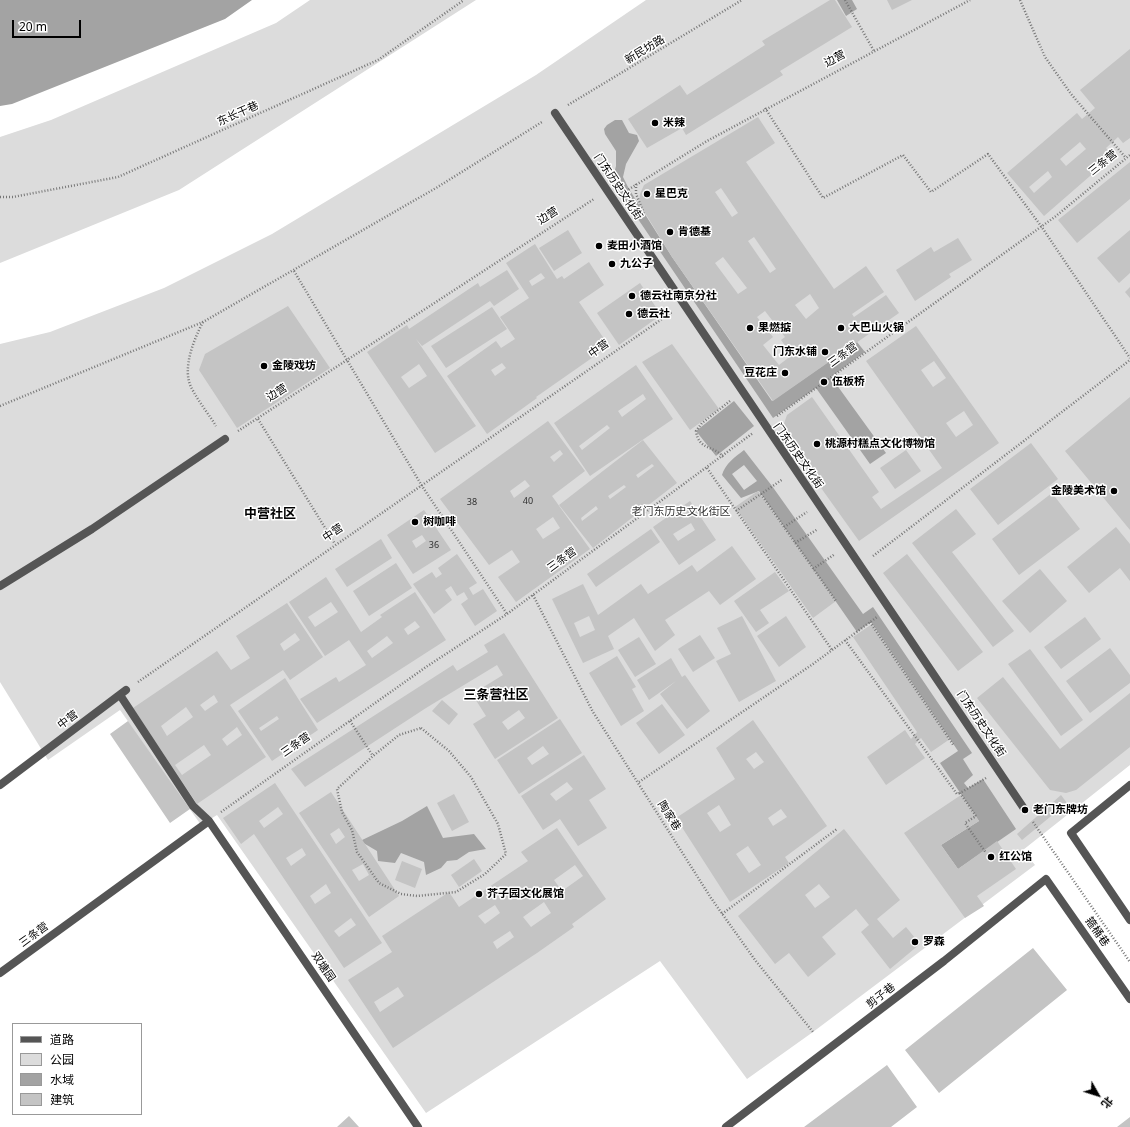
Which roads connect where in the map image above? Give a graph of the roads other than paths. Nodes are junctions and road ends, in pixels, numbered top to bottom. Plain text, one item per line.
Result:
1 (555, 113) road end
2 (225, 439) road end
3 (0, 586) edge
4 (123, 692) joint
5 (0, 785) edge
6 (1130, 785) edge
7 (1025, 810) road end
8 (209, 820) junction
9 (1046, 879) joint
10 (1130, 920) edge
11 (0, 973) edge
12 (1130, 998) edge
13 (418, 1127) edge
14 (726, 1127) edge

1 - 7 street, 门东历史文化街
2 - 3 street
4 - 5 street, 中营
4 - 8 street, 双塘园
6 - 10 street
8 - 11 street, 三条营
8 - 13 street, 双塘园
9 - 12 street, 箍桶巷
9 - 14 street, 剪子巷

